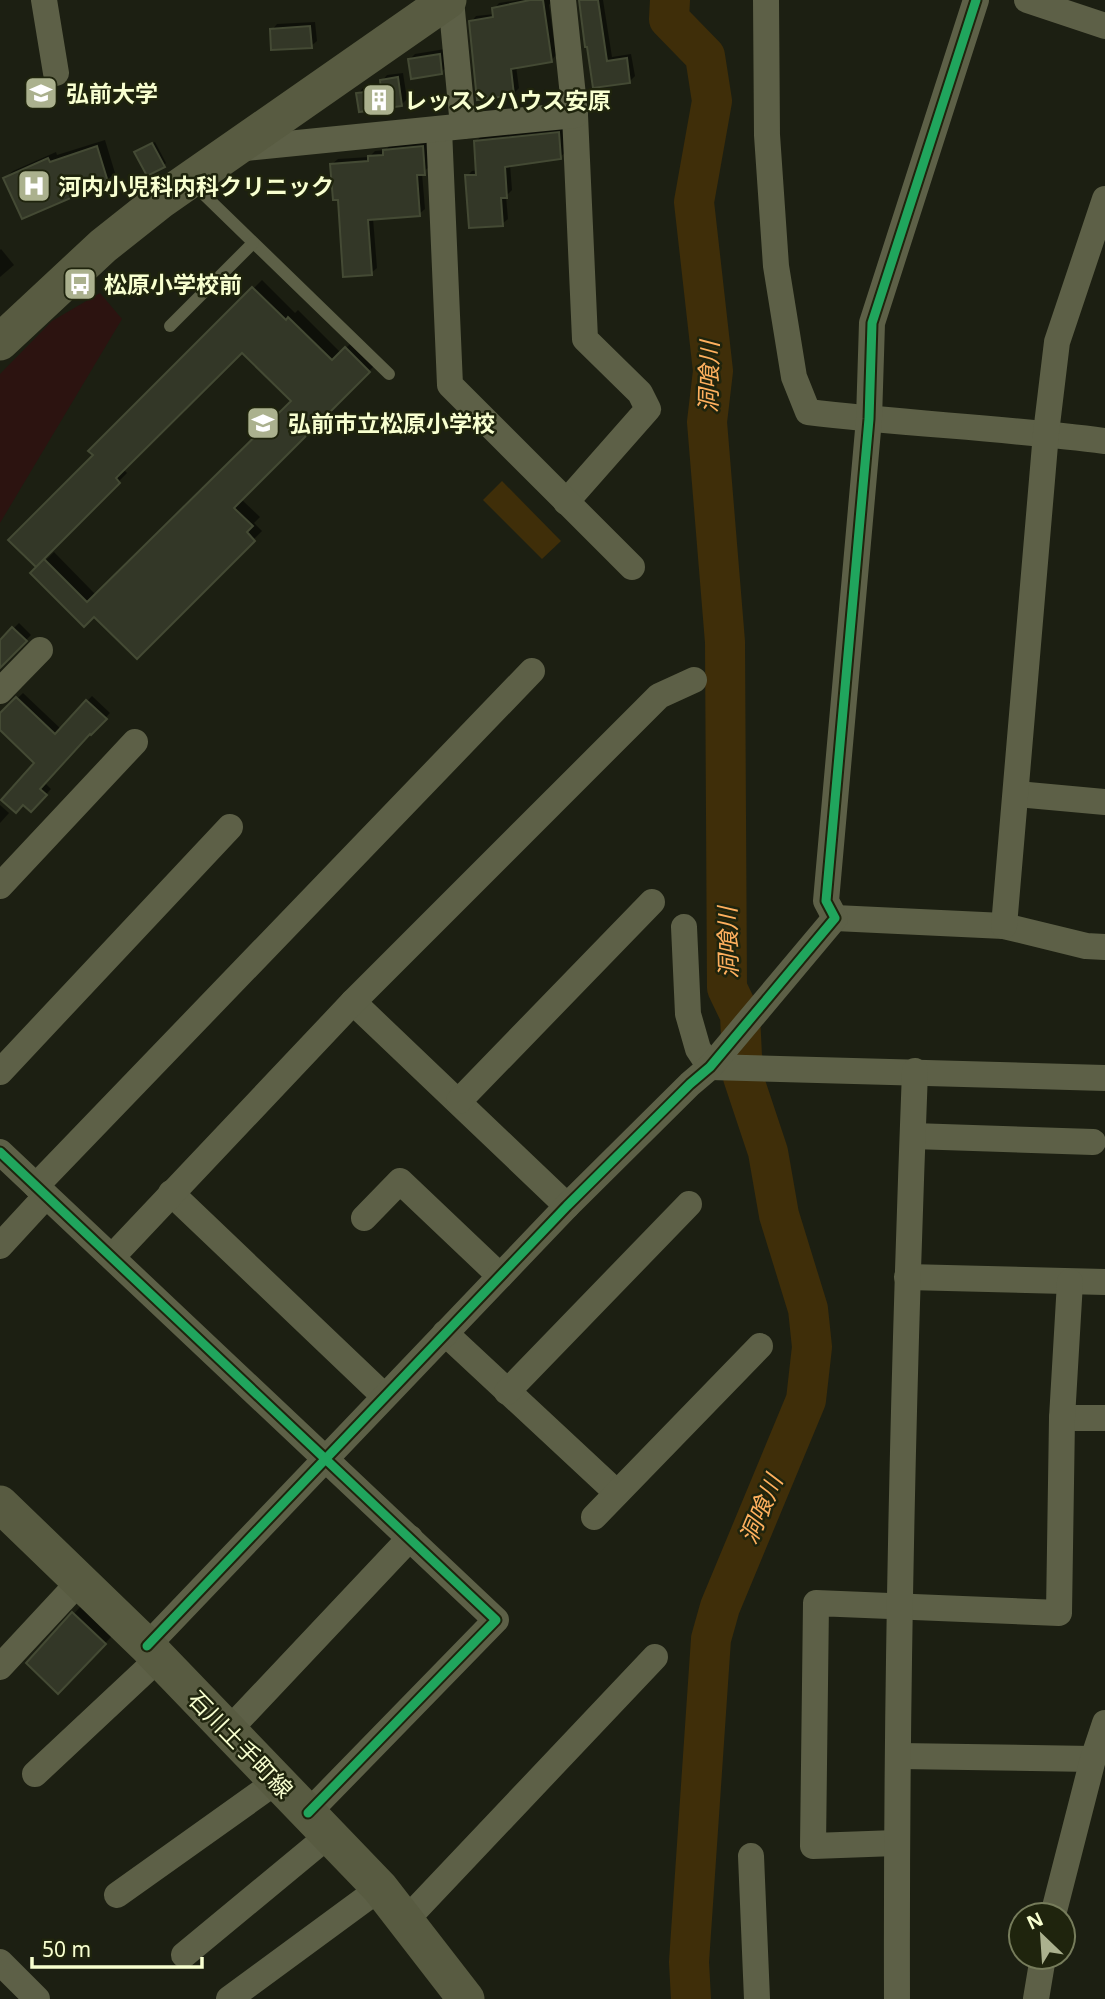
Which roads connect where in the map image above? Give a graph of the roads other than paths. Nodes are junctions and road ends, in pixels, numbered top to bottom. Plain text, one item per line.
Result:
1 (44, 0) edge
2 (449, 0) edge
3 (563, 0) edge
4 (766, 0) edge
5 (976, 0) edge
6 (1027, 0) edge
7 (1105, 26) edge
8 (57, 73) dead end
9 (575, 115) junction
10 (451, 127) junction
11 (233, 149) junction
12 (189, 180) junction
13 (1105, 199) edge
14 (253, 243) junction
15 (170, 326) dead end
16 (0, 342) edge
17 (389, 374) dead end
18 (869, 419) junction
19 (1046, 433) junction
20 (1105, 441) edge
21 (566, 502) junction
22 (632, 568) dead end
23 (40, 650) dead end
24 (532, 671) dead end
25 (694, 680) dead end
26 (0, 691) edge
27 (135, 743) dead end
28 (1017, 794) junction
29 (1105, 802) edge
30 (230, 827) dead end
31 (0, 886) edge
32 (652, 902) dead end
33 (835, 918) junction
34 (1004, 926) junction
35 (684, 928) dead end
36 (1105, 947) edge
37 (353, 1002) junction
38 (710, 1067) junction
39 (915, 1071) junction
40 (0, 1072) edge
41 (1105, 1078) edge
42 (460, 1101) junction
43 (913, 1136) junction
44 (1093, 1142) dead end
45 (0, 1152) edge
46 (41, 1191) junction
47 (171, 1193) junction
48 (690, 1204) dead end
49 (567, 1206) junction
50 (364, 1218) dead end
51 (0, 1246) edge
52 (112, 1257) junction
53 (500, 1276) junction
54 (907, 1276) junction
55 (1070, 1282) junction
56 (1105, 1282) edge
57 (445, 1333) junction
58 (760, 1346) dead end
59 (507, 1392) junction
60 (384, 1396) junction
61 (1062, 1418) junction
62 (1105, 1418) edge
63 (326, 1459) junction
64 (617, 1493) junction
65 (0, 1504) edge
66 (594, 1517) dead end
67 (410, 1538) junction
68 (80, 1581) junction
69 (900, 1606) junction
70 (153, 1652) junction
71 (655, 1657) dead end
72 (0, 1667) edge
73 (1105, 1723) edge
74 (228, 1731) junction
75 (899, 1756) junction
76 (1093, 1759) junction
77 (35, 1774) dead end
78 (277, 1781) junction
79 (318, 1824) junction
80 (896, 1843) junction
81 (751, 1856) dead end
82 (380, 1888) junction
83 (117, 1895) dead end
84 (1057, 1901) edge
85 (406, 1920) junction
86 (184, 1955) dead end
87 (0, 1962) edge
88 (1041, 1971) edge
89 (37, 1999) edge
90 (229, 1999) edge
91 (467, 1999) edge
92 (757, 1999) edge
93 (897, 1999) edge
94 (1036, 1999) edge

1 - 8 street
2 - 10 street
2 - 11 main road
3 - 9 street
4 - 18 street
5 - 18 street
6 - 7 street
9 - 10 street
9 - 21 street
10 - 11 street
10 - 21 street
11 - 12 main road
12 - 14 lane
12 - 16 main road
13 - 19 street
14 - 15 lane
14 - 17 lane
18 - 19 street
18 - 33 street
19 - 20 street
19 - 28 street
21 - 22 street
23 - 26 street
24 - 46 street
25 - 37 street
27 - 31 street
28 - 29 street
28 - 34 street
30 - 40 street
32 - 42 street
33 - 34 street
33 - 38 street
34 - 36 street
35 - 38 street
37 - 42 street
37 - 47 street
38 - 39 street
38 - 49 street
39 - 41 street
39 - 43 street
42 - 49 street
43 - 44 street
43 - 54 street
45 - 46 street
46 - 51 street
46 - 52 street
47 - 52 street
47 - 60 street
48 - 59 street
49 - 53 street
50 - 53 street
52 - 63 street
53 - 57 street
54 - 55 street
54 - 69 street
55 - 56 street
55 - 61 street
57 - 59 street
57 - 60 street
58 - 64 street
59 - 64 street
60 - 63 street
61 - 62 street
61 - 69 street
63 - 67 street
63 - 70 street
64 - 66 street
65 - 68 main road, 石川土手町線
67 - 74 street
67 - 79 street
68 - 70 main road, 石川土手町線
68 - 72 street
69 - 75 street
69 - 80 street
70 - 74 main road, 石川土手町線
70 - 77 street
71 - 85 street
73 - 76 street
74 - 78 main road, 石川土手町線
75 - 76 street
75 - 80 street
76 - 84 street
78 - 79 main road, 石川土手町線
78 - 83 street
79 - 82 main road, 石川土手町線
79 - 86 street
80 - 93 street
81 - 92 street
82 - 85 main road, 石川土手町線
82 - 90 street
85 - 91 main road, 石川土手町線
87 - 89 street
88 - 94 street

